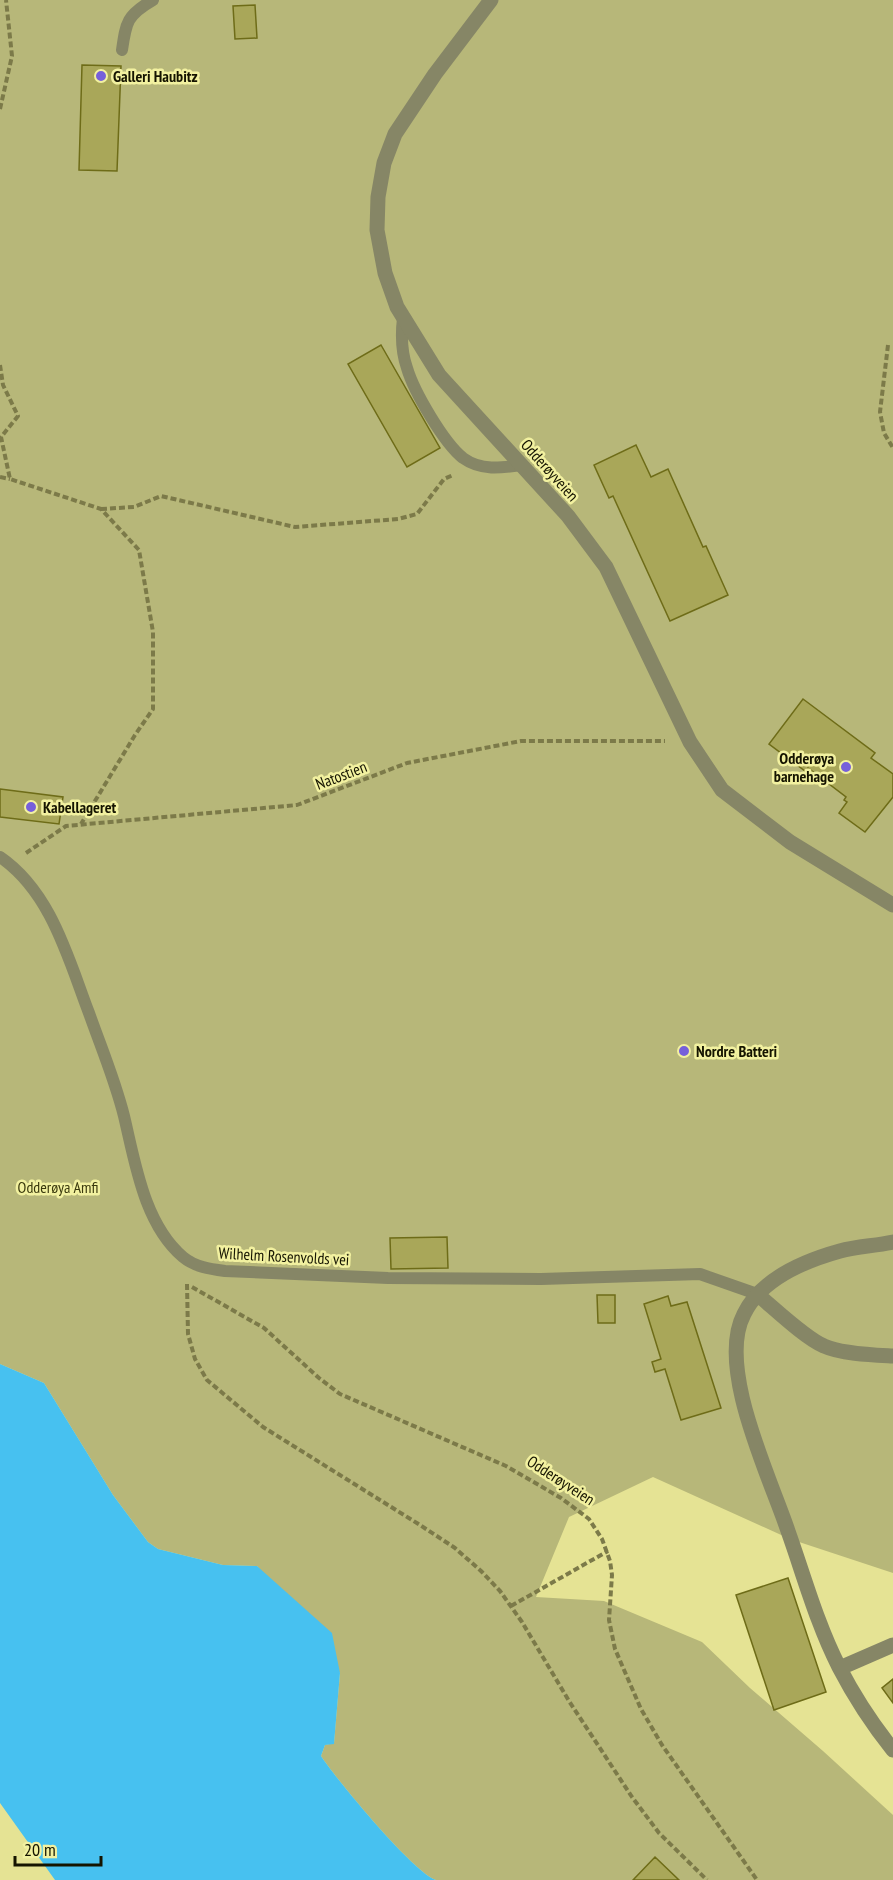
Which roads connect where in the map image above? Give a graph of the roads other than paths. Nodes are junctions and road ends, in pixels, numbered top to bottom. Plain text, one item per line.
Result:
1 (153, 0) edge
2 (491, 0) edge
3 (122, 50) dead end
4 (404, 318) junction
5 (521, 465) junction
6 (5, 861) edge
7 (893, 905) edge
8 (893, 1242) edge
9 (757, 1294) junction
10 (893, 1356) edge
11 (893, 1645) edge
12 (840, 1668) junction
13 (893, 1750) edge

1 - 3 lane
2 - 4 street, Odderøyveien
4 - 5 street, Odderøyveien
4 - 5 lane
5 - 7 street, Odderøyveien
6 - 9 lane, Wilhelm Rosenvolds vei
8 - 9 street
9 - 10 street
9 - 12 street
11 - 12 street
12 - 13 street

